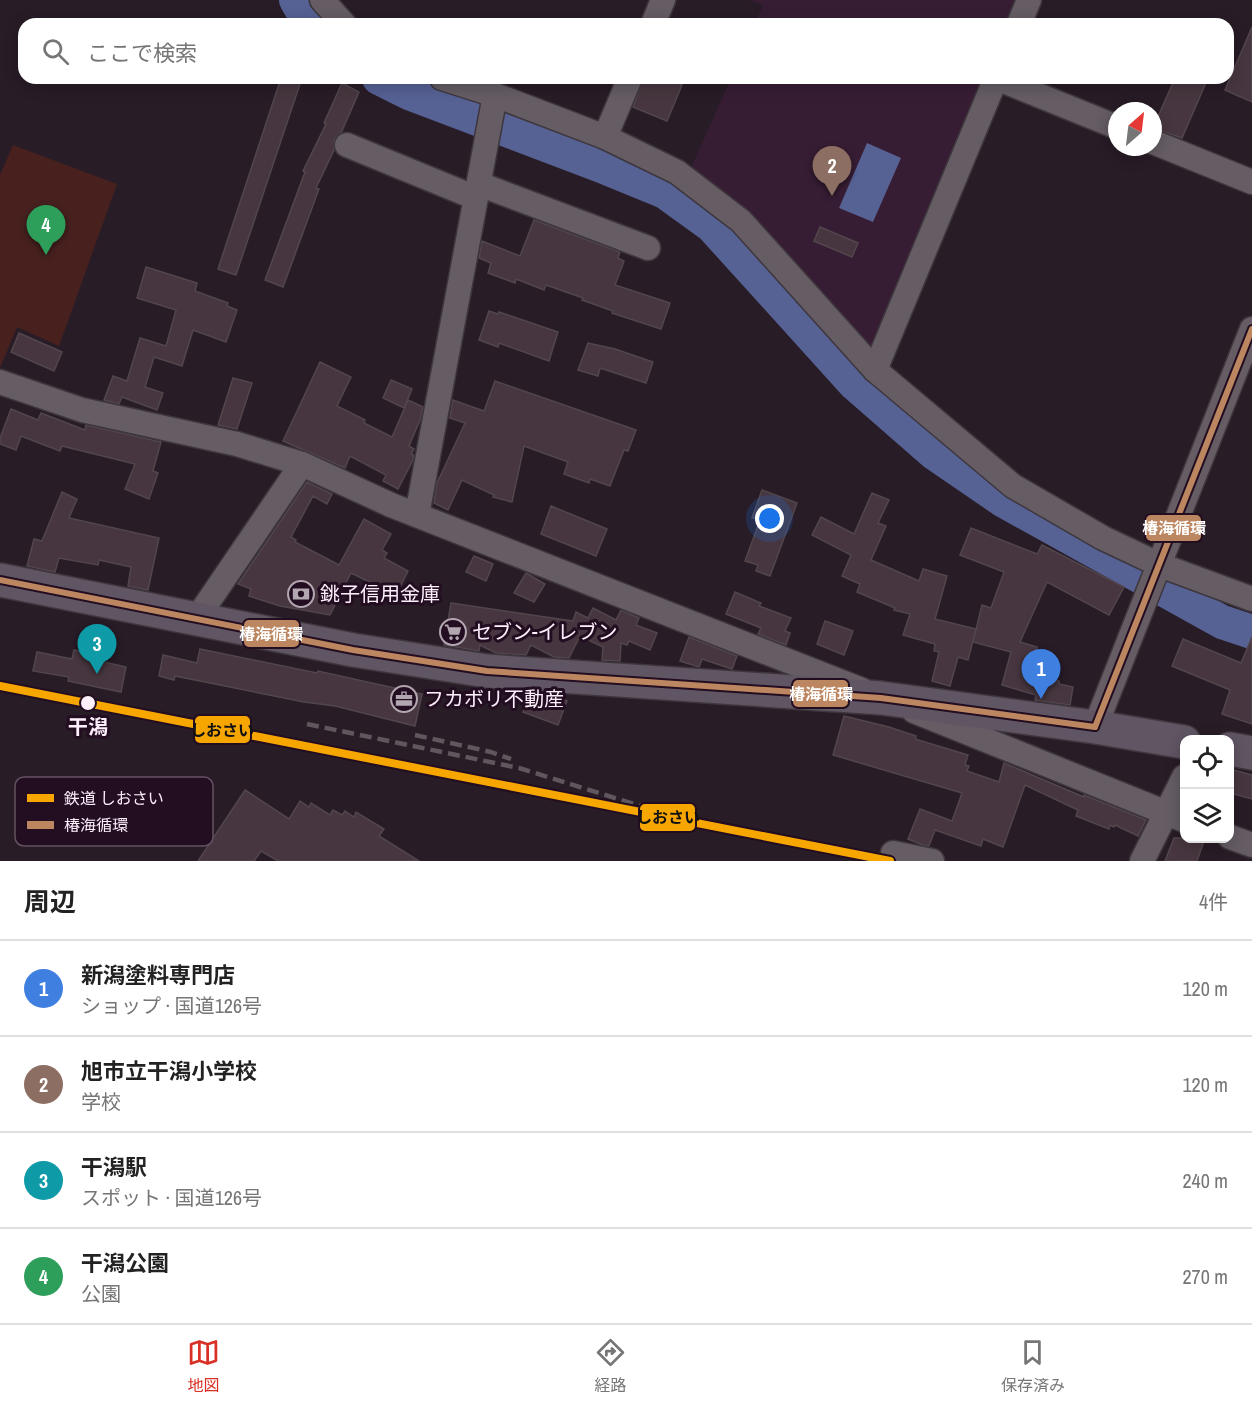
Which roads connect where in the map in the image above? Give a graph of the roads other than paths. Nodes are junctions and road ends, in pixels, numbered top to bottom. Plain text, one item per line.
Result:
1 (322, 0) edge
2 (663, 0) edge
3 (1029, 0) edge
4 (338, 18) edge
5 (656, 18) edge
6 (1022, 18) edge
7 (455, 84) edge
8 (627, 84) edge
9 (994, 84) edge
10 (1011, 84) edge
11 (494, 102) junction
12 (1108, 123) edge
13 (605, 137) junction
14 (347, 145) dead end
15 (1162, 146) edge
16 (1252, 182) edge
17 (477, 191) junction
18 (648, 248) dead end
19 (1252, 329) edge
20 (875, 370) junction
21 (0, 382) edge
22 (302, 464) junction
23 (417, 515) junction
24 (1160, 565) junction
25 (0, 580) edge
26 (1252, 599) edge
27 (196, 618) junction
28 (881, 698) junction
29 (1095, 727) junction
30 (1180, 741) edge
31 (1234, 750) edge
32 (1252, 753) edge
33 (1182, 789) edge
34 (1176, 816) edge
35 (1234, 838) edge
36 (1252, 845) edge
37 (893, 853) dead end
38 (932, 861) edge
39 (1142, 861) edge

1 - 4 street
2 - 5 street
3 - 6 street
7 - 11 street
8 - 13 street
9 - 20 street
10 - 12 street
11 - 13 street
11 - 17 street
13 - 20 street
14 - 17 street
15 - 16 street
17 - 18 street
17 - 23 street
19 - 24 street
20 - 24 street
21 - 22 street
22 - 23 street
22 - 27 street
23 - 28 street
24 - 26 street
24 - 29 street
25 - 27 highway
27 - 28 highway
28 - 29 highway
28 - 34 street
29 - 30 highway
31 - 32 highway
33 - 34 street
34 - 39 street
35 - 36 street
37 - 38 street

